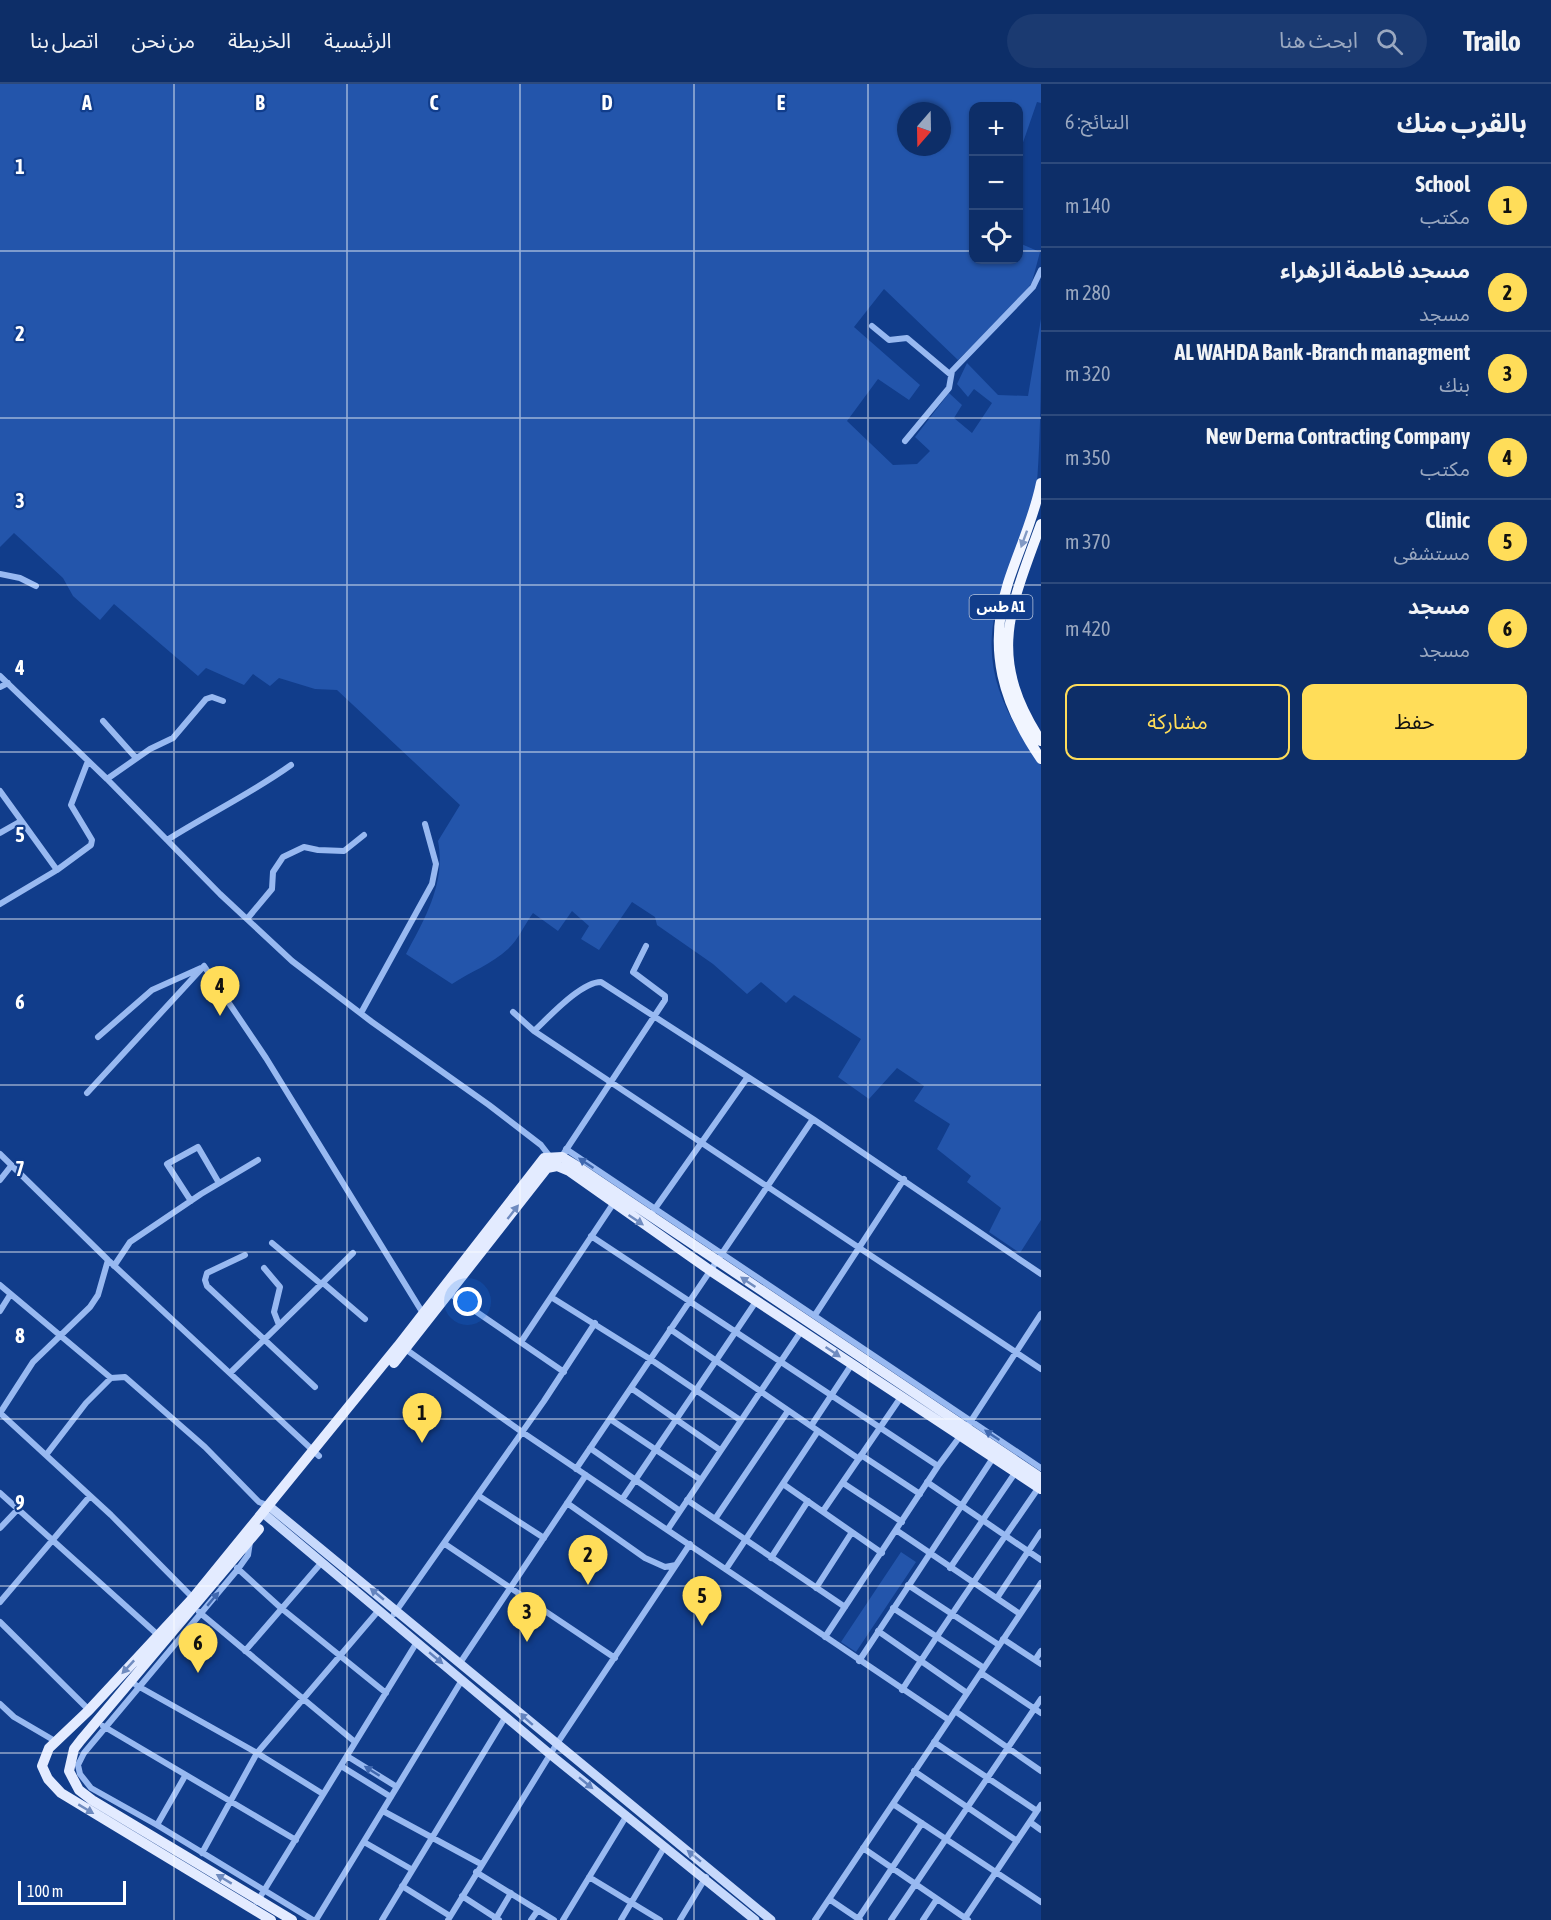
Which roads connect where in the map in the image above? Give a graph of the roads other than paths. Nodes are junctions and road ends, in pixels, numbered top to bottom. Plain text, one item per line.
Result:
1 (1041, 270) edge
2 (872, 326) dead end
3 (951, 375) junction
4 (905, 441) dead end
5 (1041, 483) edge
6 (1041, 524) edge
7 (0, 574) edge
8 (36, 586) dead end
9 (0, 676) edge
10 (8, 683) junction
11 (0, 687) edge
12 (223, 701) dead end
13 (103, 721) dead end
14 (1041, 741) edge
15 (136, 758) junction
16 (1041, 759) edge
17 (88, 761) junction
18 (291, 765) dead end
19 (107, 779) junction
20 (0, 791) edge
21 (21, 821) junction
22 (425, 824) dead end
23 (0, 833) edge
24 (364, 835) dead end
25 (167, 840) junction
26 (57, 870) junction
27 (0, 904) edge
28 (247, 920) junction
29 (646, 946) dead end
30 (204, 966) junction
31 (513, 1012) dead end
32 (360, 1013) junction
33 (655, 1017) junction
34 (534, 1031) junction
35 (98, 1037) dead end
36 (747, 1078) junction
37 (611, 1082) junction
38 (87, 1093) dead end
39 (813, 1119) junction
40 (700, 1142) junction
41 (0, 1154) edge
42 (557, 1159) junction
43 (258, 1160) dead end
44 (11, 1166) junction
45 (904, 1179) junction
46 (0, 1180) edge
47 (219, 1183) junction
48 (765, 1186) junction
49 (191, 1201) junction
50 (613, 1204) junction
51 (652, 1212) junction
52 (591, 1236) junction
53 (272, 1243) dead end
54 (858, 1247) junction
55 (353, 1253) dead end
56 (245, 1255) dead end
57 (108, 1260) junction
58 (717, 1262) junction
59 (114, 1266) junction
60 (264, 1268) dead end
61 (1041, 1274) edge
62 (322, 1283) junction
63 (0, 1285) edge
64 (449, 1293) junction
65 (10, 1294) junction
66 (551, 1297) junction
67 (758, 1300) junction
68 (689, 1301) junction
69 (0, 1311) edge
70 (1041, 1314) edge
71 (815, 1315) junction
72 (425, 1316) junction
73 (364, 1319) dead end
74 (595, 1323) junction
75 (279, 1325) junction
76 (670, 1329) junction
77 (802, 1330) junction
78 (733, 1333) junction
79 (62, 1335) junction
80 (264, 1340) junction
81 (521, 1342) junction
82 (401, 1347) junction
83 (1016, 1352) junction
84 (650, 1359) junction
85 (715, 1362) junction
86 (779, 1363) junction
87 (852, 1364) junction
88 (1041, 1369) edge
89 (564, 1372) junction
90 (230, 1373) junction
91 (111, 1378) junction
92 (315, 1387) dead end
93 (631, 1388) junction
94 (696, 1390) junction
95 (760, 1393) junction
96 (831, 1396) junction
97 (901, 1397) junction
98 (788, 1411) junction
99 (0, 1413) edge
100 (610, 1419) junction
101 (677, 1420) junction
102 (741, 1420) junction
103 (811, 1426) junction
104 (879, 1428) junction
105 (966, 1428) junction
106 (818, 1431) junction
107 (522, 1432) junction
108 (590, 1448) junction
109 (656, 1450) junction
110 (720, 1450) junction
111 (316, 1453) junction
112 (46, 1455) junction
113 (860, 1457) junction
114 (993, 1458) junction
115 (938, 1466) junction
116 (1041, 1468) edge
117 (576, 1469) junction
118 (1015, 1473) junction
119 (586, 1475) junction
120 (636, 1480) junction
121 (701, 1480) junction
122 (927, 1482) junction
123 (843, 1483) junction
124 (783, 1485) junction
125 (1040, 1485) edge
126 (0, 1493) edge
127 (920, 1494) junction
128 (90, 1496) junction
129 (479, 1496) junction
130 (623, 1498) junction
131 (687, 1500) junction
132 (808, 1501) junction
133 (567, 1503) junction
134 (960, 1506) junction
135 (18, 1509) junction
136 (267, 1509) junction
137 (680, 1511) junction
138 (823, 1511) junction
139 (715, 1519) junction
140 (983, 1521) junction
141 (902, 1522) junction
142 (0, 1528) edge
143 (668, 1529) junction
144 (896, 1530) junction
145 (852, 1532) junction
146 (1041, 1532) edge
147 (1005, 1536) junction
148 (544, 1538) junction
149 (53, 1540) junction
150 (745, 1541) junction
151 (445, 1544) junction
152 (690, 1544) junction
153 (1028, 1551) junction
154 (929, 1552) junction
155 (882, 1553) junction
156 (771, 1558) junction
157 (1041, 1560) edge
158 (322, 1562) junction
159 (676, 1565) junction
160 (235, 1566) junction
161 (950, 1568) junction
162 (726, 1569) junction
163 (975, 1583) junction
164 (908, 1585) junction
165 (511, 1586) junction
166 (1040, 1587) edge
167 (816, 1588) junction
168 (997, 1598) junction
169 (0, 1602) edge
170 (196, 1606) junction
171 (845, 1607) junction
172 (280, 1608) junction
173 (893, 1608) junction
174 (379, 1610) junction
175 (397, 1611) junction
176 (950, 1614) junction
177 (1020, 1614) junction
178 (390, 1619) junction
179 (0, 1622) edge
180 (878, 1630) junction
181 (158, 1635) junction
182 (825, 1637) junction
183 (936, 1637) junction
184 (417, 1642) junction
185 (1001, 1642) junction
186 (245, 1651) junction
187 (1041, 1651) edge
188 (341, 1657) junction
189 (615, 1658) junction
190 (921, 1660) junction
191 (859, 1661) junction
192 (460, 1662) junction
193 (1038, 1662) edge
194 (982, 1670) junction
195 (462, 1680) junction
196 (134, 1684) junction
197 (902, 1690) junction
198 (386, 1693) junction
199 (967, 1693) junction
200 (1041, 1699) edge
201 (305, 1700) junction
202 (0, 1704) edge
203 (1034, 1708) junction
204 (89, 1710) junction
205 (955, 1711) junction
206 (1041, 1713) edge
207 (506, 1716) junction
208 (949, 1720) junction
209 (100, 1724) junction
210 (355, 1742) junction
211 (934, 1742) junction
212 (52, 1745) junction
213 (556, 1745) junction
214 (1008, 1748) junction
215 (257, 1753) junction
216 (551, 1755) junction
217 (347, 1756) junction
218 (69, 1766) junction
219 (341, 1766) junction
220 (914, 1771) junction
221 (1041, 1771) edge
222 (185, 1776) junction
223 (988, 1778) junction
224 (48, 1779) junction
225 (397, 1787) junction
226 (323, 1794) junction
227 (391, 1797) junction
228 (231, 1802) junction
229 (893, 1804) junction
230 (968, 1808) junction
231 (1039, 1808) edge
232 (383, 1811) junction
233 (627, 1815) junction
234 (1030, 1822) junction
235 (922, 1823) junction
236 (158, 1825) junction
237 (1041, 1830) edge
238 (432, 1838) junction
239 (946, 1839) junction
240 (296, 1840) junction
241 (1017, 1841) junction
242 (364, 1842) junction
243 (665, 1846) junction
244 (863, 1848) junction
245 (201, 1852) junction
246 (481, 1864) junction
247 (893, 1868) junction
248 (411, 1869) junction
249 (711, 1870) junction
250 (476, 1872) junction
251 (996, 1872) junction
252 (589, 1877) junction
253 (705, 1878) junction
254 (916, 1884) junction
255 (402, 1886) junction
256 (511, 1893) junction
257 (462, 1896) junction
258 (829, 1899) junction
259 (937, 1899) junction
260 (259, 1900) junction
261 (632, 1902) junction
262 (1041, 1902) edge
263 (538, 1910) junction
264 (449, 1918) edge
265 (962, 1918) edge
266 (385, 1919) edge
267 (496, 1919) edge
268 (859, 1919) edge
269 (271, 1920) edge
270 (292, 1920) edge
271 (314, 1920) edge
272 (531, 1920) edge
273 (554, 1920) edge
274 (563, 1920) edge
275 (621, 1920) edge
276 (660, 1920) edge
277 (680, 1920) edge
278 (755, 1920) edge
279 (771, 1920) edge
280 (815, 1920) edge
281 (891, 1920) edge
282 (924, 1920) edge

1 - 3 street
2 - 3 street
3 - 4 street
5 -> 16 highway, طس A1
6 - 14 highway, طس A1
7 - 8 street
9 - 10 street
10 - 11 street
10 - 17 street
12 - 15 street
13 - 15 street
15 - 19 street
17 - 19 street
17 - 26 street
18 - 25 street
19 - 25 street
20 - 21 street
21 - 23 street
21 - 26 street
22 - 32 street
24 - 28 street
25 - 28 street
26 - 27 street
28 - 32 street
29 - 33 street
30 - 35 street
30 - 38 street
30 - 72 street
31 - 34 street
32 - 42 street
33 - 34 street
33 - 36 street
33 - 37 street
34 - 37 street
36 - 39 street
36 - 40 street
37 - 40 street
37 - 42 street
39 - 45 street
39 - 48 street
40 - 48 street
40 - 51 street
41 - 44 street
42 - 50 main road
51 -> 42 main road
64 -> 42 main road
42 - 72 main road
43 - 47 street
44 - 46 street
44 - 57 street
45 - 54 street
45 - 61 street
47 - 49 street
47 - 49 street
48 - 54 street
48 - 58 street
49 - 59 street
50 - 52 street
50 -> 58 main road
51 - 58 main road
52 - 66 street
52 - 68 street
53 - 62 street
54 - 71 street
54 - 83 street
55 - 62 street
56 - 80 street
57 - 59 street
57 - 79 street
58 - 67 main road
58 - 68 street
58 - 71 street
105 -> 58 main road
59 - 90 street
60 - 75 street
62 - 73 street
62 - 75 street
63 - 65 street
64 - 72 main road
64 - 81 street
65 - 69 street
65 - 79 street
66 - 74 street
66 - 81 street
67 - 77 main road
67 - 78 street
68 - 76 street
68 - 78 street
70 - 83 street
71 - 105 street
72 - 82 main road
74 - 84 street
74 - 89 street
75 - 80 street
76 - 84 street
76 - 85 street
77 - 86 street
77 -> 87 main road
78 - 85 street
78 - 86 street
79 - 91 street
79 - 99 street
80 - 90 street
80 - 92 street
81 - 89 street
82 - 107 street
82 - 111 main road
83 - 88 street
83 - 105 street
84 - 93 street
84 - 94 street
85 - 94 street
85 - 95 street
86 - 95 street
86 - 96 street
87 - 96 street
87 - 97 main road
89 - 107 street
90 - 111 street
91 - 112 street
91 - 136 street
93 - 100 street
93 - 101 street
94 - 101 street
94 - 102 street
95 - 98 street
95 - 102 street
96 - 103 street
96 - 104 street
97 - 104 street
97 - 105 main road
98 - 103 street
98 - 139 street
99 - 112 street
100 - 108 street
100 - 109 street
101 - 109 street
101 - 110 street
102 - 110 street
103 - 106 street
104 - 113 street
104 - 115 street
105 - 114 main road
105 - 115 street
116 -> 105 street
105 - 125 main road
106 - 113 street
106 - 124 street
107 - 117 street
107 - 129 street
108 - 117 street
108 - 120 street
109 - 120 street
109 - 121 street
110 - 121 street
111 - 136 main road
112 - 128 street
113 - 123 street
113 - 127 street
114 - 118 main road
114 - 134 street
115 - 122 street
117 - 119 street
118 - 125 main road
118 - 140 street
119 - 130 street
119 - 133 street
120 - 130 street
120 - 137 street
121 - 131 street
122 - 127 street
122 - 134 street
123 - 138 street
123 - 141 street
124 - 132 street
124 - 150 street
125 - 147 street
126 - 135 street
127 - 141 street
128 - 149 street
128 - 170 street
129 - 148 street
129 - 151 street
130 - 143 street
131 - 137 street
131 - 139 street
132 - 138 street
132 - 156 street
133 - 148 street
133 - 159 street
134 - 140 street
134 - 154 street
135 - 142 street
135 - 149 street
136 - 158 main road
136 - 160 main road
136 - 170 main road
175 -> 136 main road
137 - 143 street
138 - 145 street
139 - 150 street
140 - 147 street
140 - 161 street
141 - 144 street
143 - 152 street
144 - 154 street
144 - 155 street
145 - 155 street
145 - 167 street
146 - 153 street
147 - 153 street
147 - 163 street
148 - 165 street
149 - 169 street
149 - 181 street
150 - 156 street
150 - 162 street
151 - 165 street
151 - 175 street
152 - 159 street
152 - 162 street
153 - 157 street
153 - 168 street
154 - 161 street
154 - 164 street
155 - 171 street
156 - 167 street
158 - 172 street
158 - 174 main road
159 - 189 street
170 -> 160 main road
160 - 172 street
161 - 163 street
162 - 182 street
163 - 168 street
163 - 176 street
164 - 173 street
164 - 176 street
165 - 189 street
165 - 192 street
166 - 177 street
167 - 171 street
168 - 177 street
170 - 181 main road
170 - 186 street
170 - 196 main road
171 - 182 street
172 - 186 street
172 - 188 street
173 - 180 street
173 - 183 street
174 - 178 main road
174 - 188 street
175 - 178 street
175 - 192 main road
176 - 183 street
176 - 185 street
177 - 185 street
178 - 184 main road
179 - 204 street
180 - 190 street
180 - 191 street
181 -> 204 main road
182 - 191 street
183 - 190 street
183 - 194 street
184 -> 195 main road
184 - 198 street
185 - 193 street
185 - 194 street
186 - 201 street
187 - 193 street
188 - 198 street
188 - 201 street
189 - 213 street
190 - 197 street
190 - 199 street
191 - 197 street
213 -> 192 main road
194 - 199 street
194 - 203 street
195 - 207 main road
195 - 225 street
196 - 209 main road
196 - 215 street
197 - 208 street
198 - 210 street
199 - 205 street
200 - 203 street
201 - 210 street
201 - 215 street
202 - 212 street
203 - 206 street
203 - 214 street
204 - 212 main road
205 - 208 street
205 - 214 street
207 - 216 main road
207 - 238 street
208 - 211 street
209 - 218 main road
209 - 222 street
209 - 236 street
210 - 217 street
211 - 220 street
211 - 223 street
212 - 218 main road
212 - 224 main road
213 - 216 street
249 -> 213 main road
214 - 221 street
214 - 223 street
215 - 226 street
215 - 228 street
216 -> 233 main road
216 - 246 street
217 - 219 street
225 -> 217 street
218 - 224 main road
260 -> 218 main road
219 - 226 street
219 - 227 street
220 - 229 street
220 - 230 street
222 - 228 street
222 - 236 street
223 - 230 street
223 - 231 street
224 -> 260 main road
225 - 227 street
226 - 240 street
227 - 232 street
228 - 240 street
228 - 245 street
229 - 235 street
229 - 244 street
230 - 239 street
230 - 241 street
231 - 234 street
232 - 238 street
232 - 242 street
233 - 243 main road
233 - 252 street
234 - 237 street
234 - 241 street
235 - 239 street
235 - 247 street
236 - 245 street
238 - 246 street
238 - 248 street
239 - 251 street
239 - 254 street
240 - 260 street
241 - 251 street
242 - 248 street
242 - 271 street
243 - 253 main road
243 - 261 street
244 - 247 street
244 - 258 street
245 - 260 street
246 - 250 street
247 - 254 street
247 - 268 street
248 - 255 street
249 - 253 street
249 - 279 main road
250 - 256 street
250 - 257 street
251 - 262 street
251 - 265 street
252 - 261 street
252 - 274 street
253 - 277 street
253 - 278 main road
254 - 259 street
254 - 281 street
255 - 264 street
255 - 266 street
256 - 263 street
256 - 267 street
257 - 264 street
257 - 267 street
258 - 268 street
258 - 280 street
259 - 265 street
259 - 282 street
260 - 269 main road
260 - 270 main road
260 - 271 street
261 - 275 street
261 - 276 street
263 - 272 street
263 - 273 street

